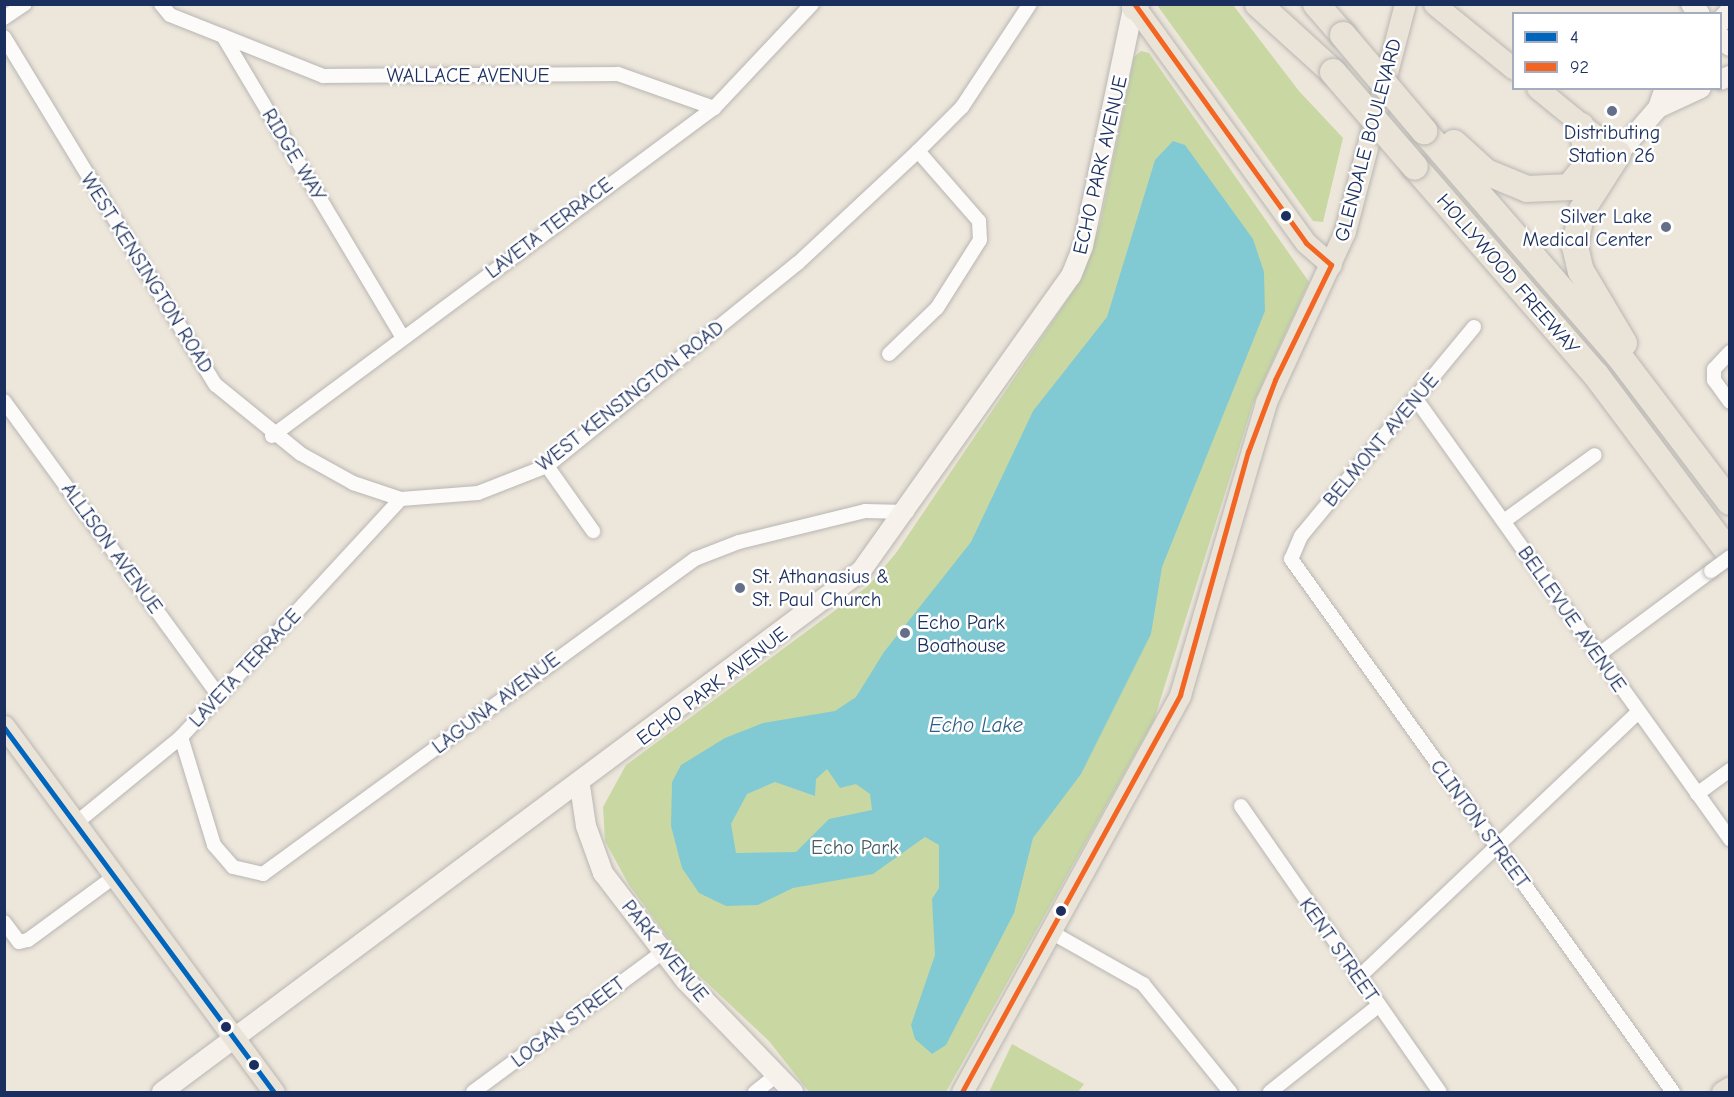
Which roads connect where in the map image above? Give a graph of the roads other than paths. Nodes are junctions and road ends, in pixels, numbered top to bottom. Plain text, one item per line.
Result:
1 (25, 4) edge
2 (160, 4) edge
3 (812, 4) edge
4 (1030, 4) edge
5 (1258, 4) edge
6 (1274, 4) edge
7 (1316, 4) edge
8 (1405, 4) edge
9 (1434, 4) edge
10 (1135, 5) edge
11 (4, 18) edge
12 (224, 36) junction
13 (4, 37) edge
14 (1512, 67) edge
15 (1333, 72) junction
16 (1539, 90) edge
17 (1664, 90) edge
18 (1697, 90) edge
19 (714, 108) junction
20 (1658, 108) junction
21 (1426, 125) junction
22 (1581, 126) junction
23 (918, 151) junction
24 (1618, 153) junction
25 (1543, 190) junction
26 (1331, 266) junction
27 (1474, 327) dead end
28 (402, 336) junction
29 (1730, 352) edge
30 (889, 354) dead end
31 (1416, 399) junction
32 (4, 401) edge
33 (1730, 402) edge
34 (1674, 425) junction
35 (272, 436) junction
36 (1595, 455) dead end
37 (547, 466) junction
38 (1705, 468) junction
39 (1730, 495) edge
40 (401, 499) junction
41 (1730, 502) edge
42 (907, 512) junction
43 (1504, 521) junction
44 (593, 531) dead end
45 (1292, 555) joint
46 (1725, 564) edge
47 (1598, 655) junction
48 (219, 695) junction
49 (1638, 713) junction
50 (7, 733) edge
51 (181, 737) junction
52 (1730, 770) edge
53 (580, 786) junction
54 (1697, 794) junction
55 (1240, 806) dead end
56 (76, 823) junction
57 (1730, 839) edge
58 (1496, 847) junction
59 (115, 876) junction
60 (4, 922) edge
61 (1052, 932) junction
62 (663, 952) junction
63 (1358, 978) junction
64 (1378, 1006) junction
65 (234, 1038) junction
66 (778, 1074) junction
67 (1730, 1087) edge
68 (964, 1091) edge
69 (162, 1092) edge
70 (274, 1092) edge
71 (473, 1092) edge
72 (755, 1092) edge
73 (793, 1092) edge
74 (1230, 1092) edge
75 (1270, 1092) edge
76 (1440, 1092) edge
77 (1672, 1092) edge
78 (1722, 1092) edge

1 - 11 street
2 - 12 street
3 - 19 street, LAVETA TERRACE
4 - 23 street, WEST KENSINGTON ROAD
5 - 15 highway
6 - 15 highway, HOLLYWOOD FREEWAY
7 - 21 highway, HOLLYWOOD FREEWAY, bridge
8 - 26 main road, GLENDALE BOULEVARD
9 - 14 main road
10 - 26 main road
10 - 42 street, ECHO PARK AVENUE
12 - 19 street, WALLACE AVENUE
12 - 28 street, RIDGE WAY
13 - 35 street, WEST KENSINGTON ROAD
15 - 46 highway, HOLLYWOOD FREEWAY, bridge
16 - 22 main road
17 - 20 street
18 - 20 street
19 - 28 street, LAVETA TERRACE
20 - 24 street
21 - 25 highway
21 - 34 highway, HOLLYWOOD FREEWAY
22 - 24 main road
22 - 25 highway
23 - 30 street
23 - 37 street, WEST KENSINGTON ROAD
24 - 25 highway
24 - 34 highway
26 - 61 main road, GLENDALE BOULEVARD
27 - 31 street, BELMONT AVENUE
28 - 35 street, LAVETA TERRACE
29 - 33 street
31 - 43 street, BELLEVUE AVENUE
31 - 45 street, BELMONT AVENUE
32 - 48 street, ALLISON AVENUE
34 - 38 highway, HOLLYWOOD FREEWAY
35 - 40 street, WEST KENSINGTON ROAD
36 - 43 street
37 - 40 street, WEST KENSINGTON ROAD
37 - 44 street
38 - 39 highway
38 - 41 highway, HOLLYWOOD FREEWAY
40 - 48 street, LAVETA TERRACE
42 - 51 street, LAGUNA AVENUE
42 - 53 street, ECHO PARK AVENUE
43 - 47 street, BELLEVUE AVENUE
45 - 58 street, CLINTON STREET
46 - 47 street
47 - 49 street, BELLEVUE AVENUE
48 - 51 street, LAVETA TERRACE
49 - 54 street, BELLEVUE AVENUE
49 - 58 street
50 - 56 main road
51 - 56 street, LAVETA TERRACE
52 - 54 street
53 - 62 street, PARK AVENUE
53 - 65 street, ECHO PARK AVENUE
54 - 57 street, BELLEVUE AVENUE
55 - 63 street, KENT STREET
56 - 59 main road
58 - 63 street
58 - 77 street, CLINTON STREET
59 - 60 street
59 - 65 main road
61 - 68 main road, GLENDALE BOULEVARD
61 - 74 street
62 - 66 street, PARK AVENUE
62 - 71 street, LOGAN STREET
63 - 64 street, KENT STREET
64 - 75 street
64 - 76 street, KENT STREET
65 - 69 street, ECHO PARK AVENUE
65 - 70 main road
66 - 72 street
66 - 73 street, PARK AVENUE
67 - 78 main road

